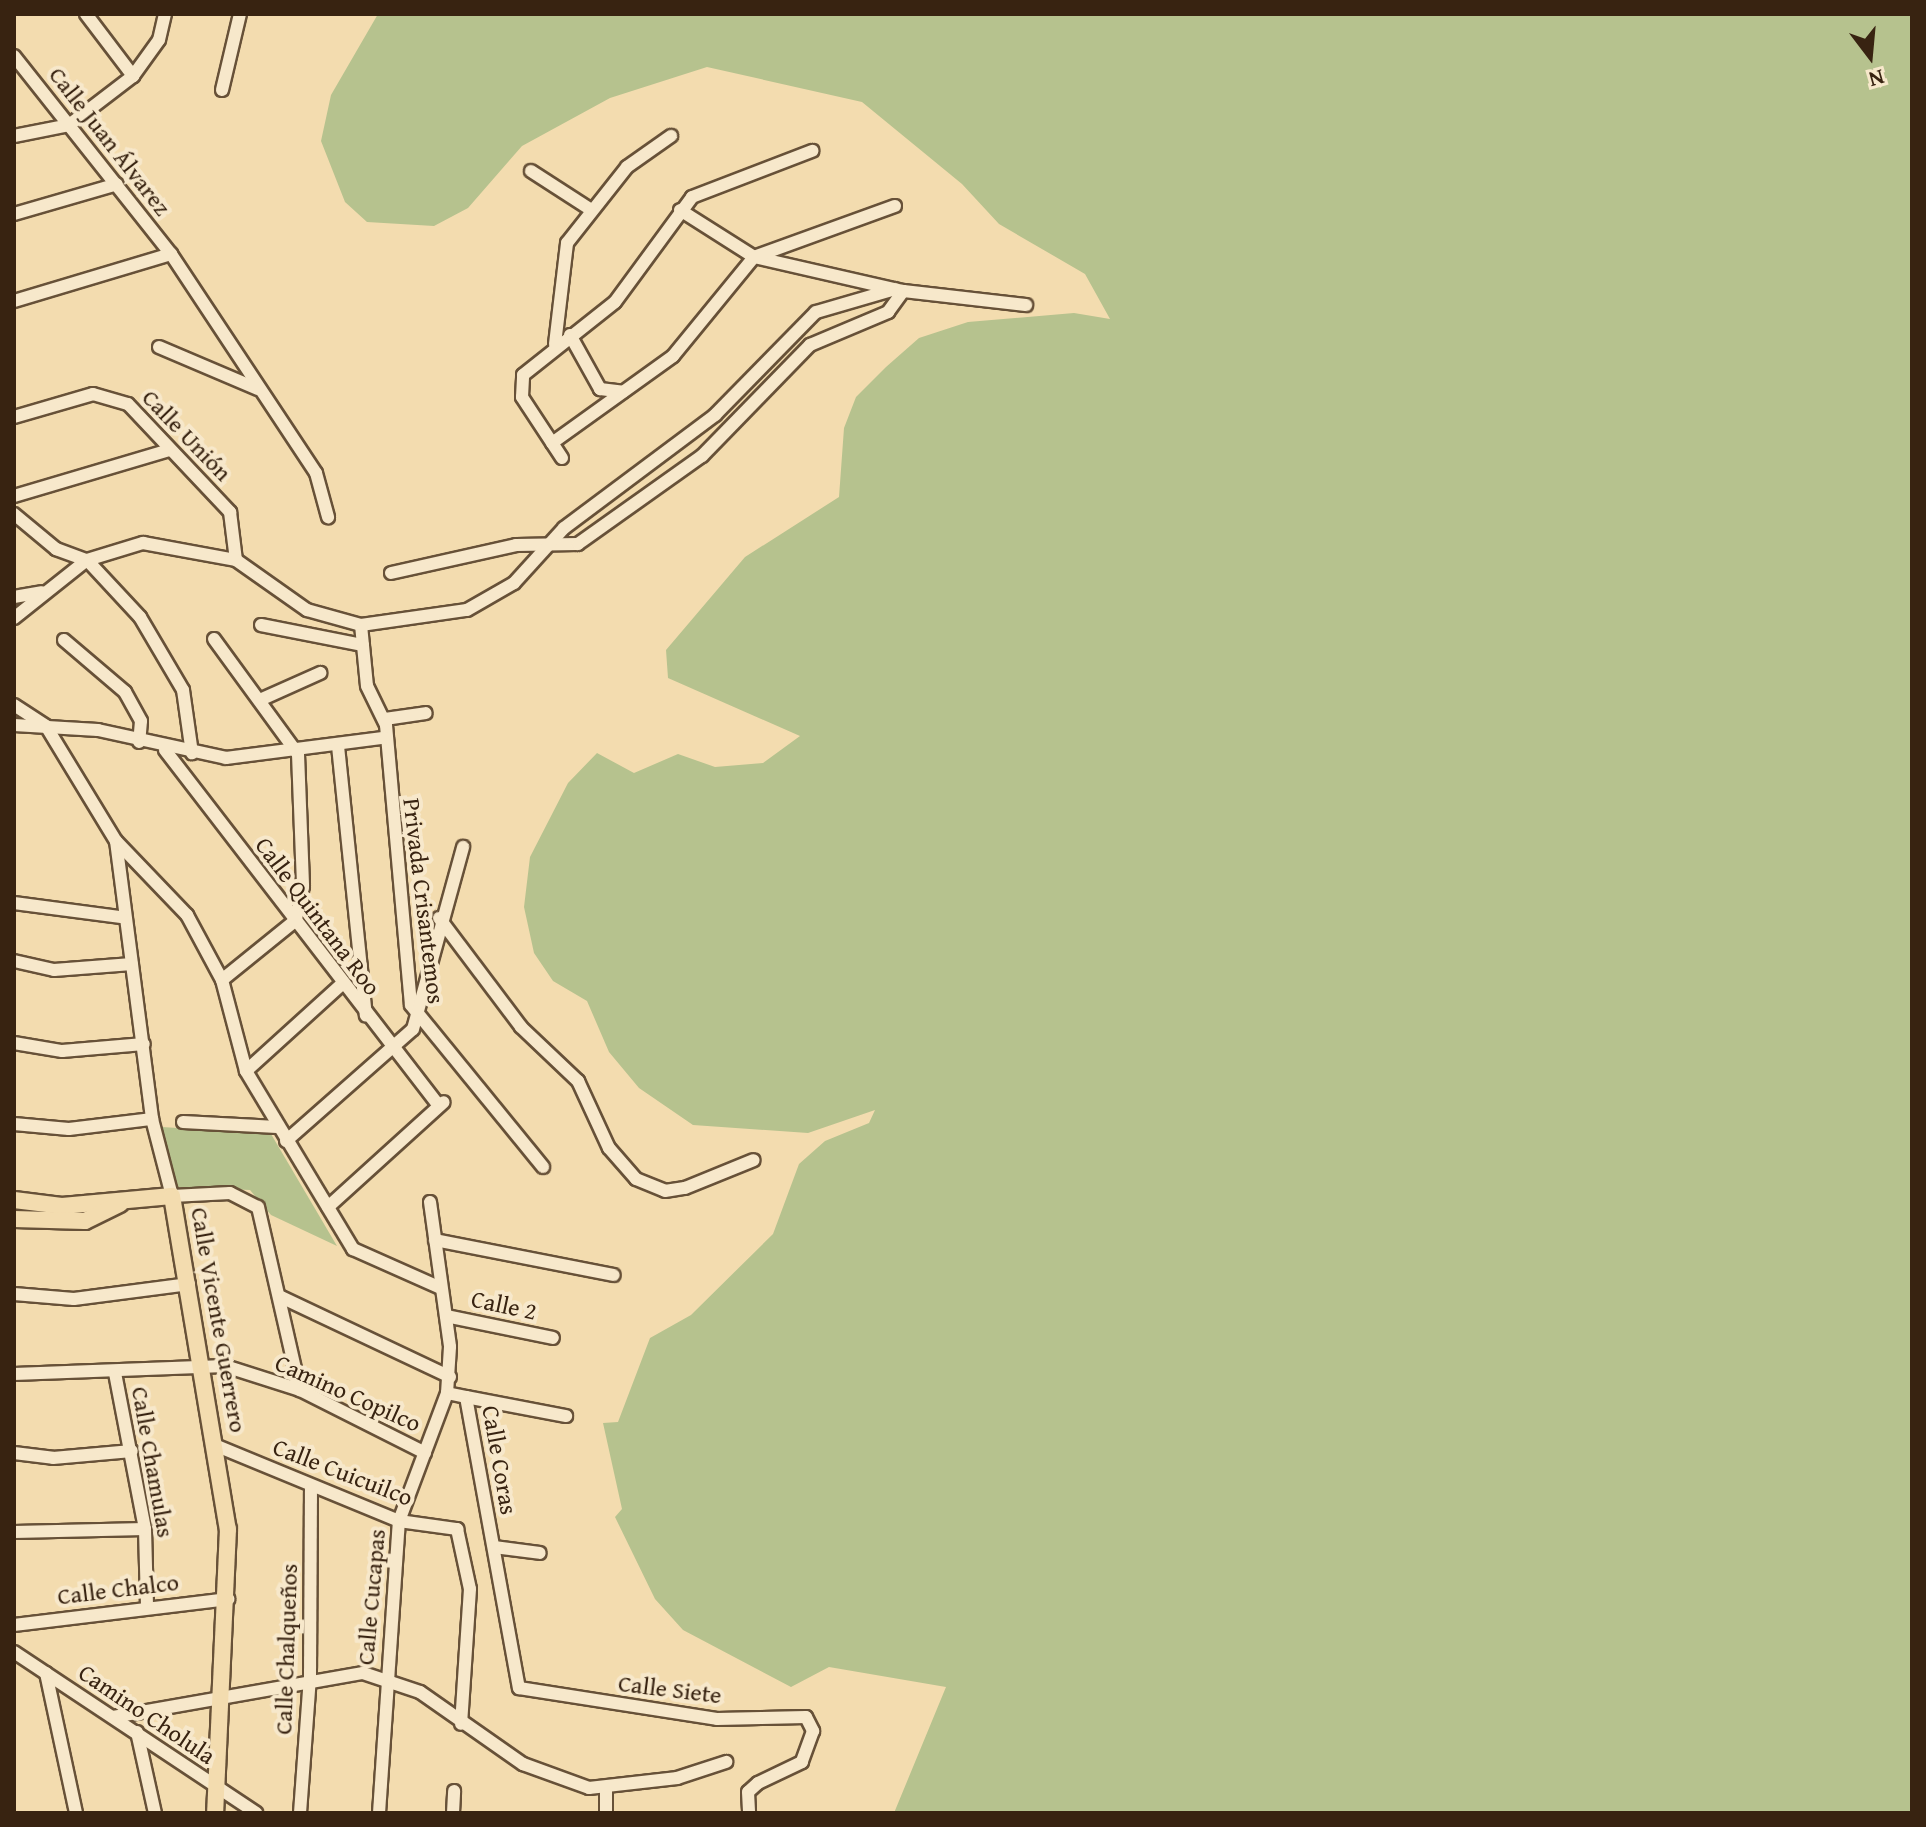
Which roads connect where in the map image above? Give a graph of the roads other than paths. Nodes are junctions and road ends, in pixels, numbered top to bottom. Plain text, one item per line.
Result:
1 (86, 14) edge
2 (165, 14) edge
3 (240, 14) edge
4 (14, 56) edge
5 (133, 76) junction
6 (222, 90) dead end
7 (69, 125) junction
8 (14, 136) edge
9 (671, 136) dead end
10 (812, 151) dead end
11 (531, 171) dead end
12 (117, 184) junction
13 (895, 206) dead end
14 (590, 209) junction
15 (680, 210) junction
16 (14, 214) edge
17 (171, 254) junction
18 (754, 257) junction
19 (899, 290) junction
20 (14, 301) edge
21 (1026, 305) dead end
22 (570, 335) junction
23 (555, 344) junction
24 (159, 347) dead end
25 (258, 389) junction
26 (626, 391) junction
27 (14, 417) edge
28 (552, 443) junction
29 (169, 450) junction
30 (562, 458) dead end
31 (651, 465) junction
32 (665, 482) junction
33 (14, 496) edge
34 (14, 514) edge
35 (328, 517) dead end
36 (544, 552) junction
37 (87, 560) junction
38 (236, 560) junction
39 (391, 573) dead end
40 (45, 591) junction
41 (14, 597) edge
42 (14, 618) edge
43 (261, 625) dead end
44 (361, 625) junction
45 (214, 639) dead end
46 (64, 640) dead end
47 (363, 645) junction
48 (320, 673) dead end
49 (262, 699) junction
50 (14, 705) edge
51 (426, 713) dead end
52 (385, 719) junction
53 (14, 725) edge
54 (46, 726) junction
55 (383, 738) junction
56 (139, 742) junction
57 (338, 746) junction
58 (165, 750) junction
59 (192, 753) junction
60 (298, 754) junction
61 (116, 841) junction
62 (463, 847) dead end
63 (14, 903) edge
64 (121, 917) junction
65 (439, 918) junction
66 (296, 920) junction
67 (14, 961) edge
68 (132, 964) junction
69 (222, 980) junction
70 (341, 985) junction
71 (366, 1016) junction
72 (417, 1019) junction
73 (14, 1043) edge
74 (144, 1044) junction
75 (387, 1046) junction
76 (246, 1071) junction
77 (152, 1119) junction
78 (183, 1122) dead end
79 (14, 1124) edge
80 (277, 1127) junction
81 (286, 1141) junction
82 (754, 1160) dead end
83 (543, 1167) dead end
84 (172, 1196) junction
85 (14, 1200) edge
86 (125, 1202) junction
87 (430, 1202) dead end
88 (328, 1207) junction
89 (14, 1219) edge
90 (435, 1240) junction
91 (614, 1275) dead end
92 (189, 1284) junction
93 (441, 1288) junction
94 (14, 1294) edge
95 (281, 1297) junction
96 (446, 1316) junction
97 (553, 1338) dead end
98 (204, 1366) junction
99 (115, 1373) junction
100 (14, 1374) edge
101 (450, 1377) junction
102 (300, 1390) junction
103 (447, 1393) junction
104 (466, 1397) junction
105 (566, 1416) dead end
106 (217, 1446) junction
107 (132, 1451) junction
108 (14, 1453) edge
109 (425, 1453) junction
110 (311, 1486) junction
111 (399, 1521) junction
112 (145, 1529) junction
113 (14, 1532) edge
114 (494, 1547) junction
115 (540, 1553) dead end
116 (228, 1599) junction
117 (147, 1606) junction
118 (14, 1625) edge
119 (14, 1652) edge
120 (46, 1673) junction
121 (310, 1677) junction
122 (386, 1677) junction
123 (521, 1691) joint
124 (222, 1700) junction
125 (113, 1717) junction
126 (461, 1724) junction
127 (137, 1732) junction
128 (726, 1762) dead end
129 (217, 1787) junction
130 (606, 1788) junction
131 (454, 1791) dead end
132 (76, 1813) edge
133 (155, 1813) edge
134 (215, 1813) edge
135 (256, 1813) edge
136 (300, 1813) edge
137 (379, 1813) edge
138 (453, 1813) edge
139 (606, 1813) edge
140 (749, 1813) edge

1 - 5 street
2 - 5 street
3 - 6 street
4 - 7 street, Calle Juan Álvarez
5 - 7 street
7 - 8 street
7 - 12 street, Calle Juan Álvarez
9 - 14 street
10 - 15 street
11 - 14 street
12 - 16 street
12 - 17 street, Calle Juan Álvarez
13 - 18 street
14 - 23 street
15 - 18 street
15 - 22 street
17 - 20 street
17 - 25 street, Calle Juan Álvarez
18 - 19 street
18 - 26 street
19 - 21 street
19 - 31 street
19 - 32 street
22 - 23 street
22 - 26 street
23 - 28 street
24 - 25 street
25 - 35 street, Calle Juan Álvarez
26 - 28 street
27 - 29 street, Calle Unión
28 - 30 street
29 - 33 street
29 - 38 street, Calle Unión
31 - 32 street
31 - 36 street
32 - 36 street
34 - 37 street
36 - 39 street
36 - 44 street
37 - 38 street
37 - 40 street
37 - 59 street
38 - 44 street
40 - 41 street
40 - 42 street
43 - 47 street
44 - 47 street
45 - 49 street
46 - 56 street
47 - 52 street
48 - 49 street
49 - 60 street
50 - 54 street
51 - 52 street
52 - 55 street
53 - 54 street
54 - 56 street
54 - 61 street
55 - 57 street
55 - 72 street, Privada Crisantemos
56 - 58 street
57 - 60 street
57 - 71 street
58 - 59 street
58 - 66 street, Calle Quintana Roo
59 - 60 street
60 - 66 street
61 - 64 street, Calle Vicente Guerrero
61 - 69 street
62 - 65 street
63 - 64 street
64 - 68 street, Calle Vicente Guerrero
65 - 72 street
65 - 82 street
66 - 69 street
66 - 70 street, Calle Quintana Roo
67 - 68 street
68 - 74 street, Calle Vicente Guerrero
69 - 76 street
70 - 71 street, Calle Quintana Roo
70 - 76 street
71 - 75 street, Calle Quintana Roo
72 - 75 street
72 - 83 street, Privada Crisantemos
73 - 74 street
74 - 77 street, Calle Vicente Guerrero
75 - 81 street
75 - 88 street, Calle Quintana Roo
76 - 80 street
77 - 79 street
77 - 84 street, Calle Vicente Guerrero
78 - 80 street
80 - 81 street
81 - 88 street
84 - 86 main road
84 - 92 main road, Calle Vicente Guerrero
84 - 95 street
85 - 86 main road
86 - 89 main road
87 - 90 street, Calle Coras
88 - 93 street
90 - 91 street
90 - 93 street, Calle Coras
92 - 94 street
92 - 98 main road, Calle Vicente Guerrero
93 - 96 street, Calle Coras
95 - 101 street
95 - 102 street
96 - 97 street, Calle 2
96 - 101 street, Calle Coras
98 - 99 street, Camino Copilco
98 - 102 street, Camino Copilco
98 - 106 main road, Calle Vicente Guerrero
99 - 100 street, Camino Copilco
99 - 107 street, Calle Chamulas
101 - 103 street, Calle Coras
102 - 109 street, Camino Copilco
103 - 104 street, Calle Coras
103 - 109 street, Calle Cucapas
104 - 105 street
104 - 114 street, Calle Coras
106 - 110 street, Calle Cuicuilco
106 - 116 main road, Calle Vicente Guerrero
107 - 108 street
107 - 112 street, Calle Chamulas
109 - 111 street, Calle Cucapas
110 - 111 street, Calle Cuicuilco
110 - 121 street, Calle Chalqueños
111 - 122 street, Calle Cucapas
111 - 126 street, Calle Cuicuilco
112 - 113 street
112 - 117 street, Calle Chamulas
114 - 115 street
114 - 123 street, Calle Coras
116 - 117 street, Calle Chalco
116 - 124 main road, Calle Vicente Guerrero
117 - 118 street, Calle Chalco
119 - 120 street, Camino Cholula
120 - 125 street, Camino Cholula
120 - 132 street
121 - 122 street
121 - 124 street
121 - 136 street, Calle Chalqueños
122 - 126 street
122 - 137 street, Calle Cucapas
123 - 140 street, Calle Siete
124 - 125 street
124 - 129 main road, Calle Vicente Guerrero
125 - 127 street, Camino Cholula
126 - 130 street
127 - 129 street, Camino Cholula
127 - 133 street
128 - 130 street
129 - 134 main road, Calle Vicente Guerrero
129 - 135 street, Camino Cholula
130 - 139 street
131 - 138 street

